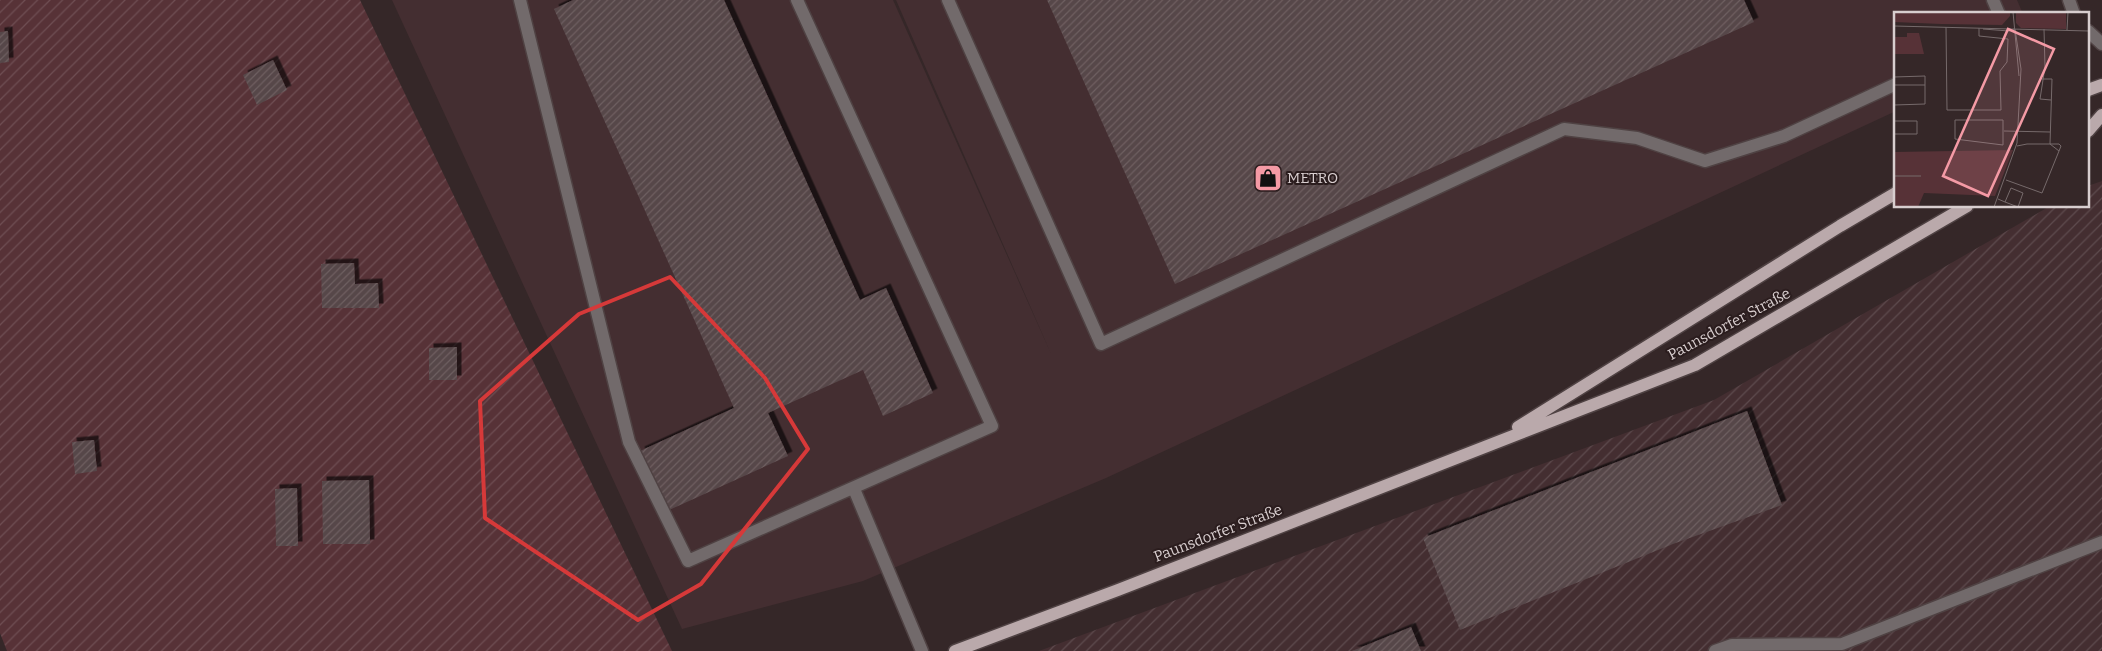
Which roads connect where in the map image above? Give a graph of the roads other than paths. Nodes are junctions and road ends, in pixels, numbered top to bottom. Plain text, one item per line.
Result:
1 (520, 0) edge
2 (797, 0) edge
3 (948, 0) edge
4 (1993, 0) edge
5 (2069, 0) edge
6 (1997, 12) edge
7 (2073, 12) edge
8 (2090, 33) edge
9 (2102, 44) edge
10 (1894, 85) edge
11 (2102, 85) edge
12 (2090, 89) edge
13 (2102, 115) edge
14 (2090, 129) edge
15 (1894, 194) edge
16 (1964, 208) edge
17 (1493, 443) junction
18 (854, 489) junction
19 (2102, 542) edge
20 (922, 651) edge
21 (955, 651) edge
22 (1715, 651) edge

1 - 18 street
2 - 18 street
3 - 10 street
4 - 6 street
5 - 7 street
8 - 9 street
11 - 12 main road
13 - 14 main road
15 - 17 main road, Paunsdorfer Straße
16 - 17 main road, Paunsdorfer Straße
17 - 21 main road, Paunsdorfer Straße
18 - 20 street
19 - 22 street

